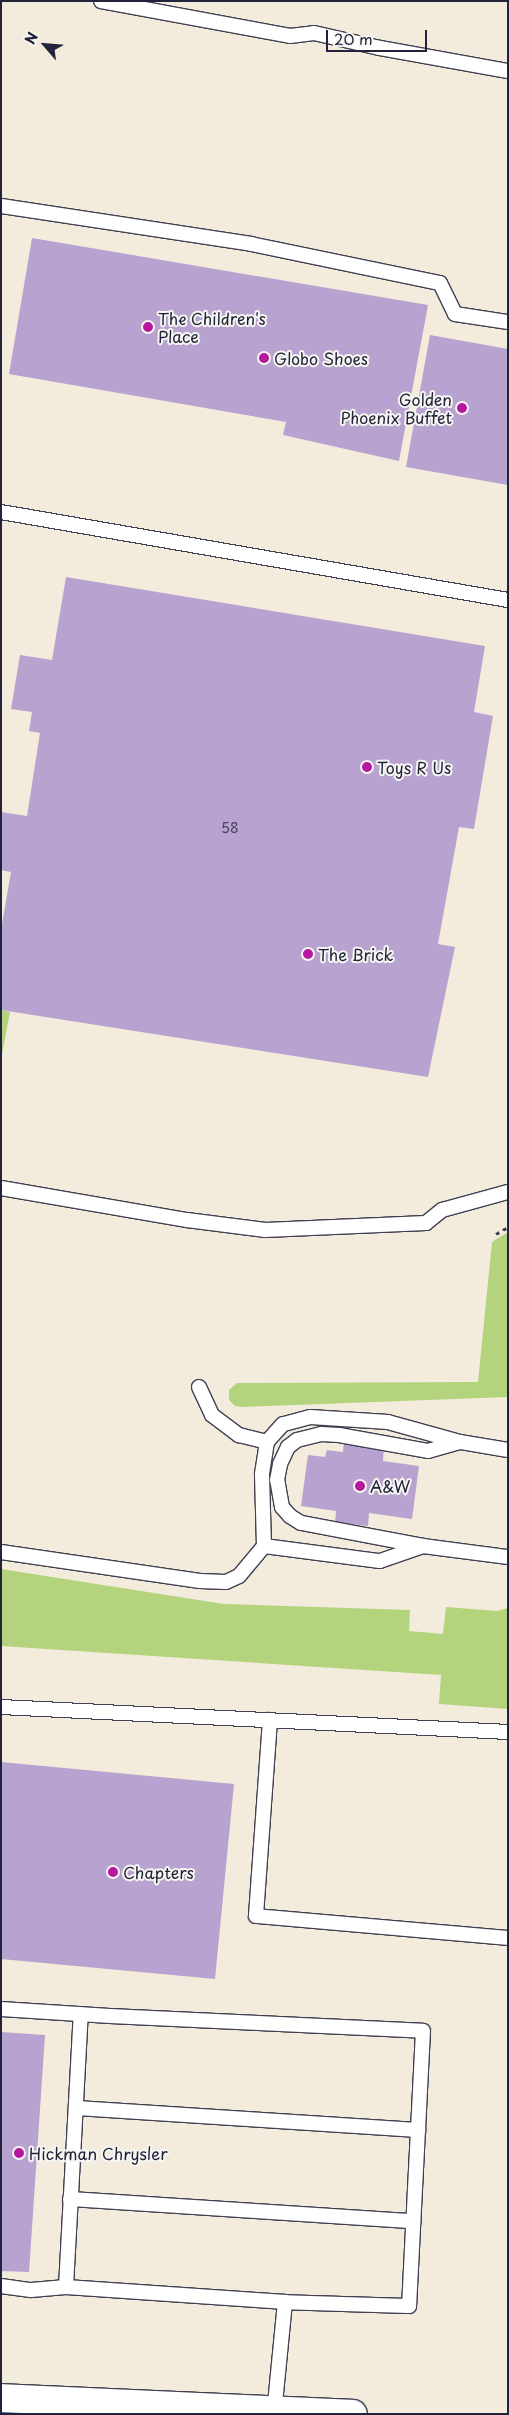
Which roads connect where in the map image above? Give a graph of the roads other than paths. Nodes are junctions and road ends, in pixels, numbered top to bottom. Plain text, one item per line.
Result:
1 (101, 1) edge
2 (508, 71) edge
3 (1, 206) edge
4 (508, 322) edge
5 (1, 512) edge
6 (508, 600) edge
7 (1, 1188) edge
8 (508, 1192) edge
9 (199, 1387) dead end
10 (267, 1442) junction
11 (460, 1442) junction
12 (508, 1450) edge
13 (264, 1546) junction
14 (423, 1546) junction
15 (1, 1552) edge
16 (508, 1557) edge
17 (1, 1707) edge
18 (270, 1720) junction
19 (508, 1732) edge
20 (508, 1938) edge
21 (1, 2009) edge
22 (81, 2014) junction
23 (76, 2108) junction
24 (418, 2130) junction
25 (70, 2200) junction
26 (413, 2221) junction
27 (1, 2286) edge
28 (66, 2287) junction
29 (285, 2302) junction
30 (1, 2398) edge
31 (274, 2411) edge
32 (353, 2414) edge

1 - 2 lane
3 - 4 lane
5 - 6 lane
7 - 8 lane
9 - 10 lane
10 - 11 lane
10 - 13 lane
11 - 12 lane
11 - 14 lane
13 - 14 lane
13 - 15 lane
14 - 16 lane
17 - 18 lane
18 - 19 lane
18 - 20 lane
21 - 22 lane
22 - 23 lane
22 - 24 lane
23 - 24 lane
23 - 25 lane
24 - 26 lane
25 - 26 lane
25 - 28 lane
26 - 29 lane
27 - 28 lane
28 - 29 lane
29 - 31 lane
30 - 31 street
31 - 32 street

